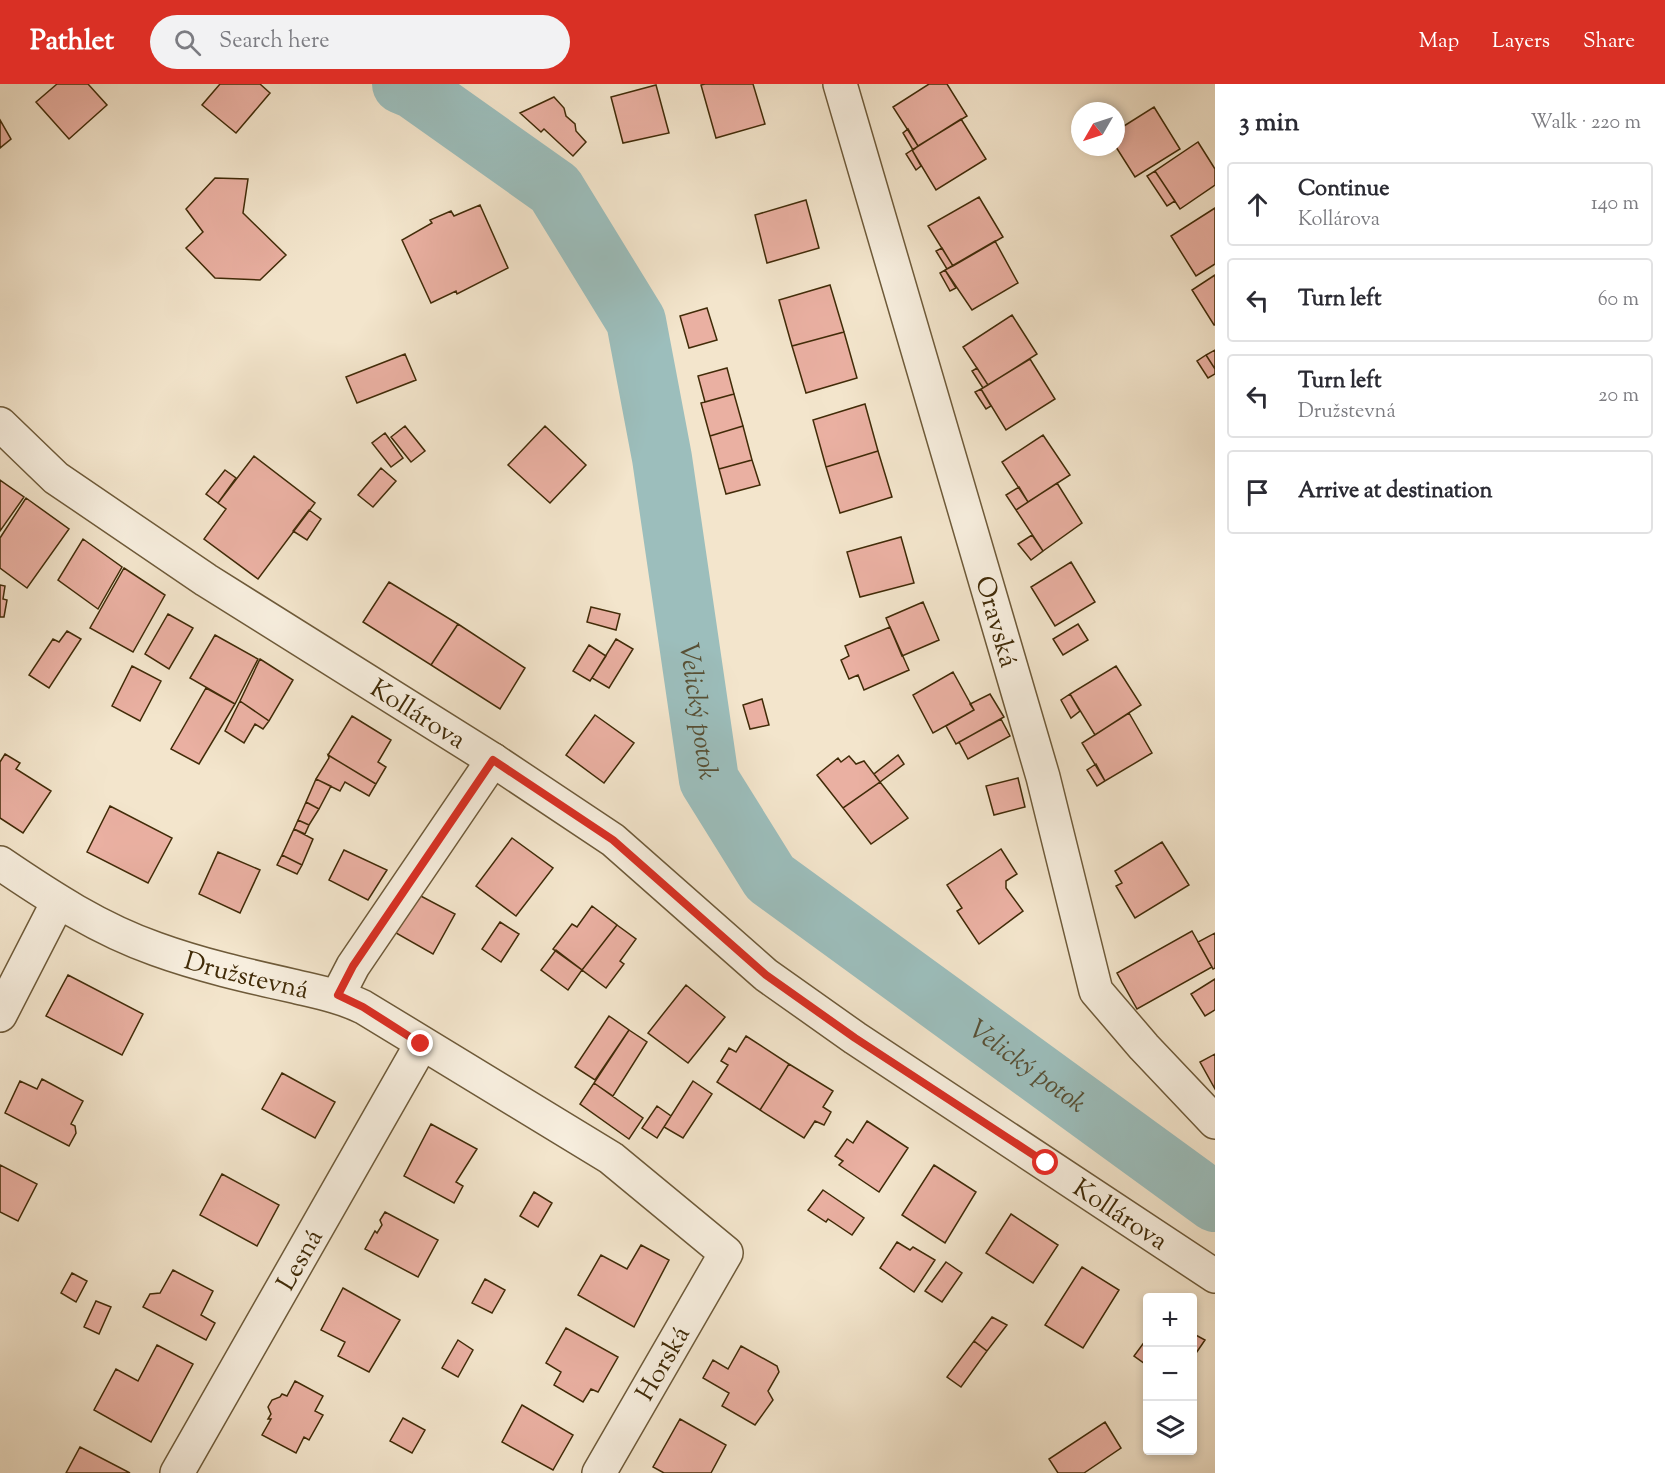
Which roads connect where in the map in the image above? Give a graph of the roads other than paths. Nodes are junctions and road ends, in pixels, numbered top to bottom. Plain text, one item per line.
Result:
1 (840, 84) edge
2 (0, 424) edge
3 (493, 760) junction
4 (0, 863) edge
5 (58, 902) junction
6 (338, 995) junction
7 (0, 1015) edge
8 (421, 1044) junction
9 (1215, 1122) edge
10 (726, 1253) joint
11 (1215, 1276) edge
12 (177, 1473) edge
13 (598, 1473) edge

1 - 9 street, Oravská
2 - 3 street, Kollárova
3 - 6 street
3 - 11 street, Kollárova
4 - 5 street, Družstevná
5 - 6 street, Družstevná
5 - 7 street
6 - 8 street, Družstevná
8 - 10 street, Družstevná
8 - 12 street, Lesná
10 - 13 street, Horská

